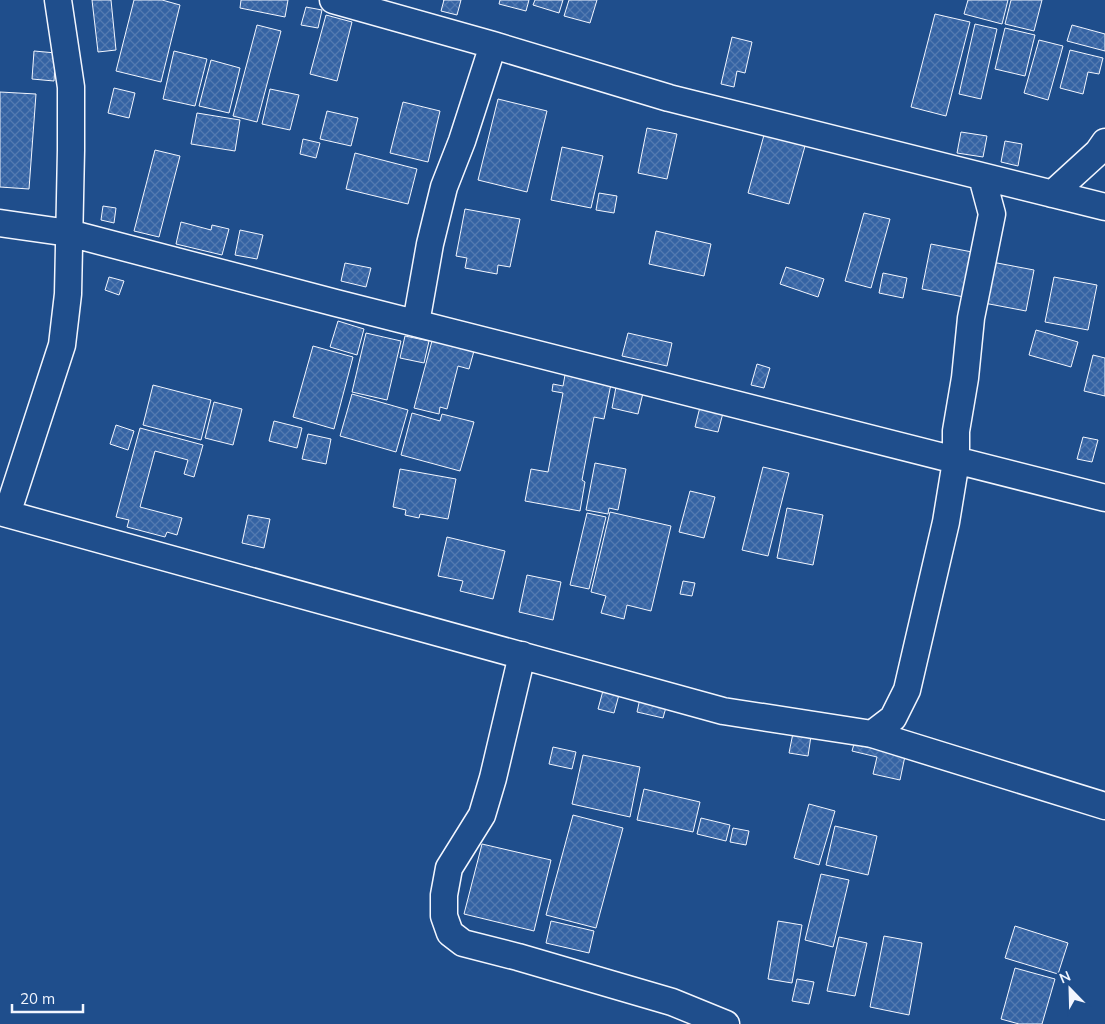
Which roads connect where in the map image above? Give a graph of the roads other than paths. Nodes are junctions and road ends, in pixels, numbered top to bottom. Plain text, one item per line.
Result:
1 (58, 0) edge
2 (332, 0) edge
3 (493, 45) junction
4 (1105, 142) edge
5 (982, 176) junction
6 (1052, 194) junction
7 (1105, 207) edge
8 (0, 223) edge
9 (69, 233) junction
10 (416, 323) junction
11 (956, 462) junction
12 (1105, 498) edge
13 (3, 513) edge
14 (522, 656) junction
15 (872, 734) junction
16 (1105, 806) edge
17 (726, 1024) edge

1 - 9 street
2 - 3 street
3 - 5 street
3 - 10 street
4 - 6 street
5 - 6 street
5 - 11 street
6 - 7 street
8 - 9 street
9 - 10 street
9 - 13 street
10 - 11 street
11 - 12 street
11 - 15 street
13 - 14 street
14 - 15 street
14 - 17 street
15 - 16 street

